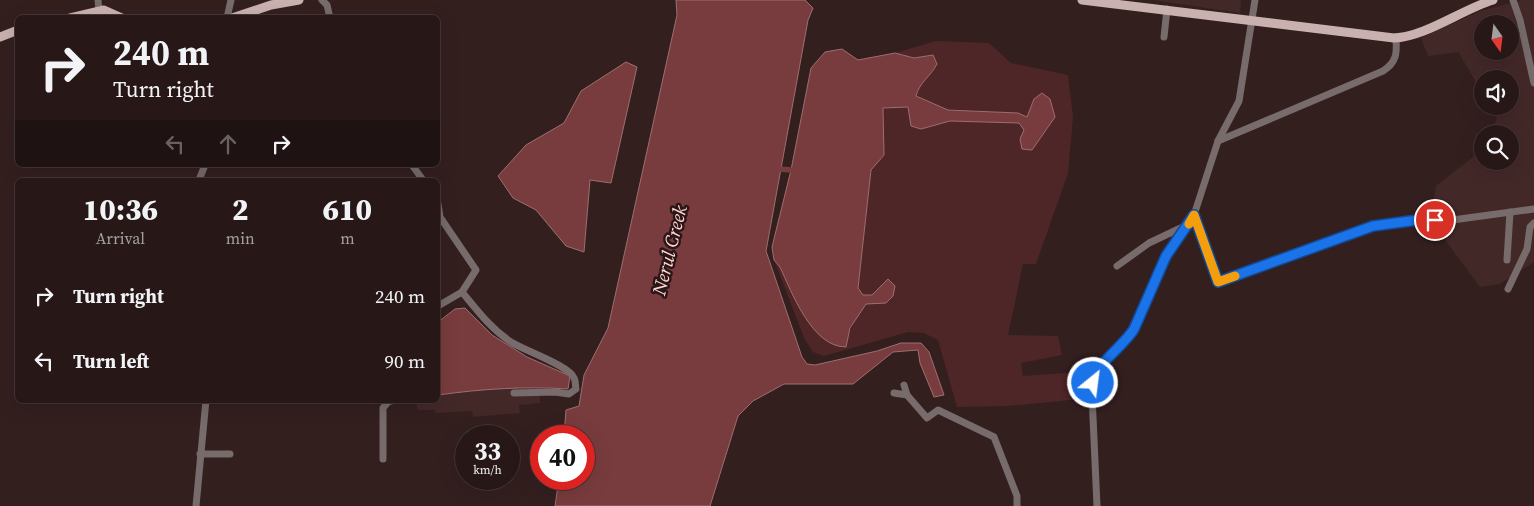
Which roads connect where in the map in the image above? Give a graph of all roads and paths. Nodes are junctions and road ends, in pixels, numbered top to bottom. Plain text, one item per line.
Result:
1 (98, 0) edge
2 (231, 0) edge
3 (299, 0) edge
4 (322, 0) edge
5 (1082, 0) edge
6 (1255, 0) edge
7 (1494, 0) edge
8 (1513, 0) edge
9 (1167, 9) junction
10 (99, 11) junction
11 (82, 15) edge
12 (115, 15) edge
13 (228, 15) edge
14 (241, 15) edge
15 (329, 15) edge
16 (1251, 20) junction
17 (15, 31) edge
18 (0, 37) edge
19 (1164, 37) dead end
20 (1396, 38) junction
21 (1532, 59) edge
22 (1534, 83) edge
23 (1218, 141) junction
24 (413, 167) edge
25 (422, 178) edge
26 (1534, 209) edge
27 (1510, 212) junction
28 (1194, 215) junction
29 (440, 217) edge
30 (1534, 223) edge
31 (1190, 224) junction
32 (1507, 260) dead end
33 (1117, 266) dead end
34 (1508, 289) dead end
35 (462, 292) junction
36 (440, 305) edge
37 (904, 385) dead end
38 (514, 393) dead end
39 (894, 393) dead end
40 (907, 395) junction
41 (206, 403) edge
42 (387, 403) edge
43 (200, 454) junction
44 (230, 454) dead end
45 (382, 459) dead end
46 (196, 506) edge
47 (1017, 506) edge
48 (1097, 506) edge

1 - 10 street
2 - 13 street
3 - 14 main road
4 - 15 street
5 - 9 main road
6 - 16 street
7 - 20 main road
8 - 21 street
9 - 16 main road
9 - 19 street
10 - 11 main road
10 - 12 main road
16 - 20 main road
16 - 23 street
17 - 18 main road
20 - 23 street
21 - 22 street
23 - 28 street
24 - 25 street
26 - 27 street
27 - 28 street
27 - 32 street
28 - 31 street
29 - 35 street
30 - 34 street
31 - 33 street
31 - 48 street
35 - 36 street
35 - 38 street
37 - 40 street
39 - 40 street
40 - 47 street
41 - 43 street
42 - 45 street
43 - 44 street
43 - 46 street

